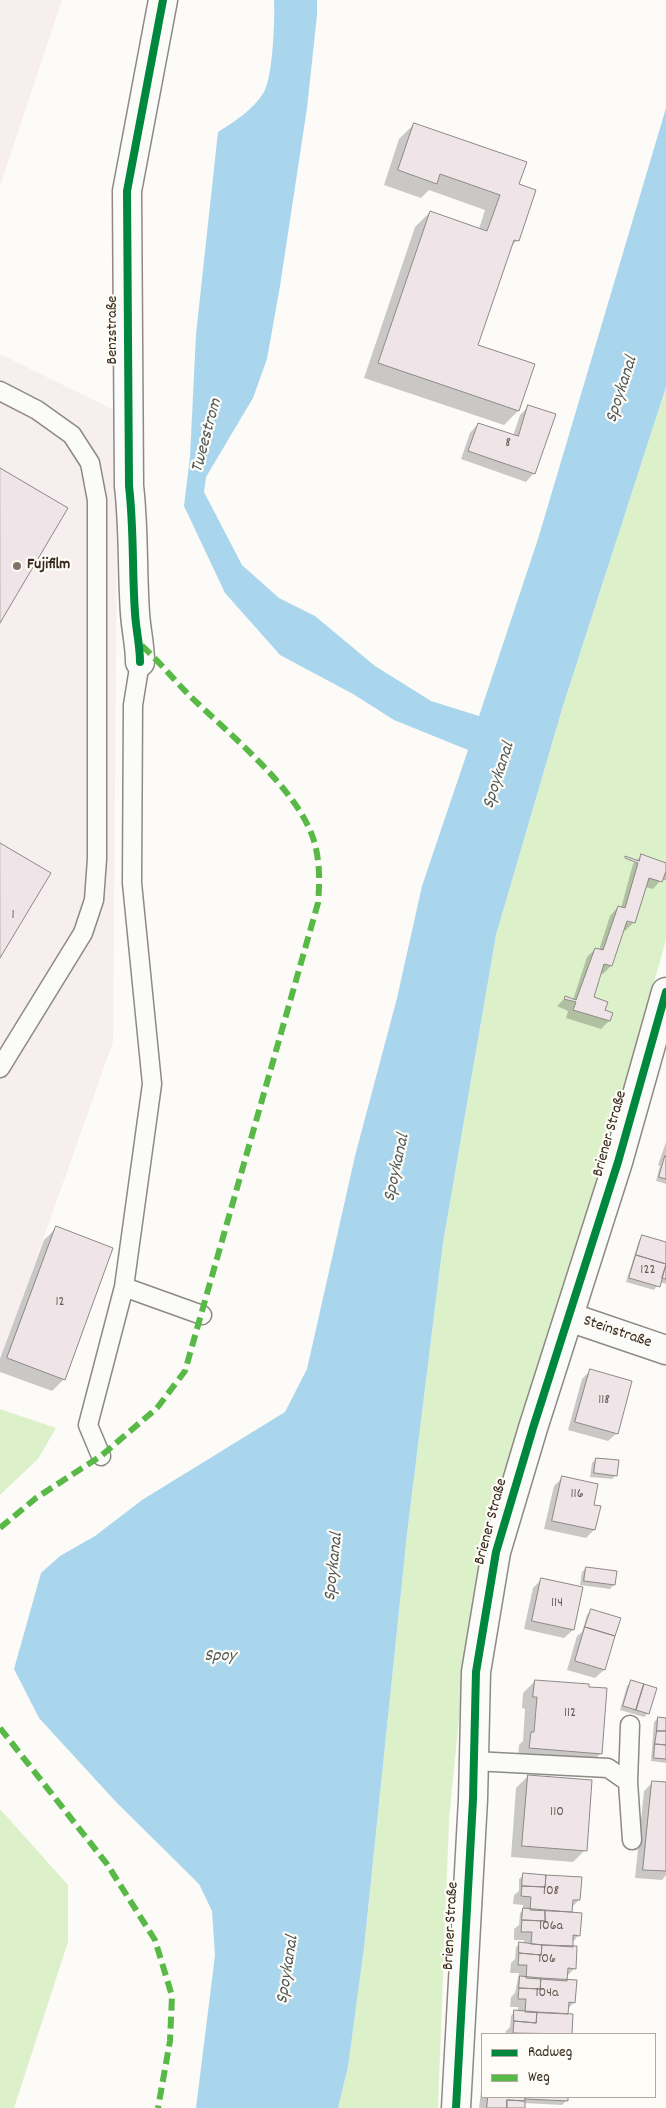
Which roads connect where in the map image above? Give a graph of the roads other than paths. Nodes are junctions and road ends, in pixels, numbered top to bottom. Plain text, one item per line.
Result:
1 (163, 0) edge
2 (0, 391) edge
3 (140, 662) joint
4 (666, 992) edge
5 (0, 1068) edge
6 (124, 1287) junction
7 (202, 1314) dead end
8 (568, 1317) junction
9 (666, 1350) edge
10 (101, 1456) dead end
11 (630, 1725) dead end
12 (474, 1761) junction
13 (628, 1782) junction
14 (632, 1840) dead end
15 (456, 2108) edge

1 - 3 street, Benzstraße
2 - 5 lane
3 - 6 lane
4 - 8 street, Briener Straße
6 - 7 lane
6 - 10 lane
8 - 9 street, Steinstraße
8 - 12 street, Briener Straße
11 - 13 lane
12 - 13 lane
12 - 15 street, Briener Straße
13 - 14 lane

